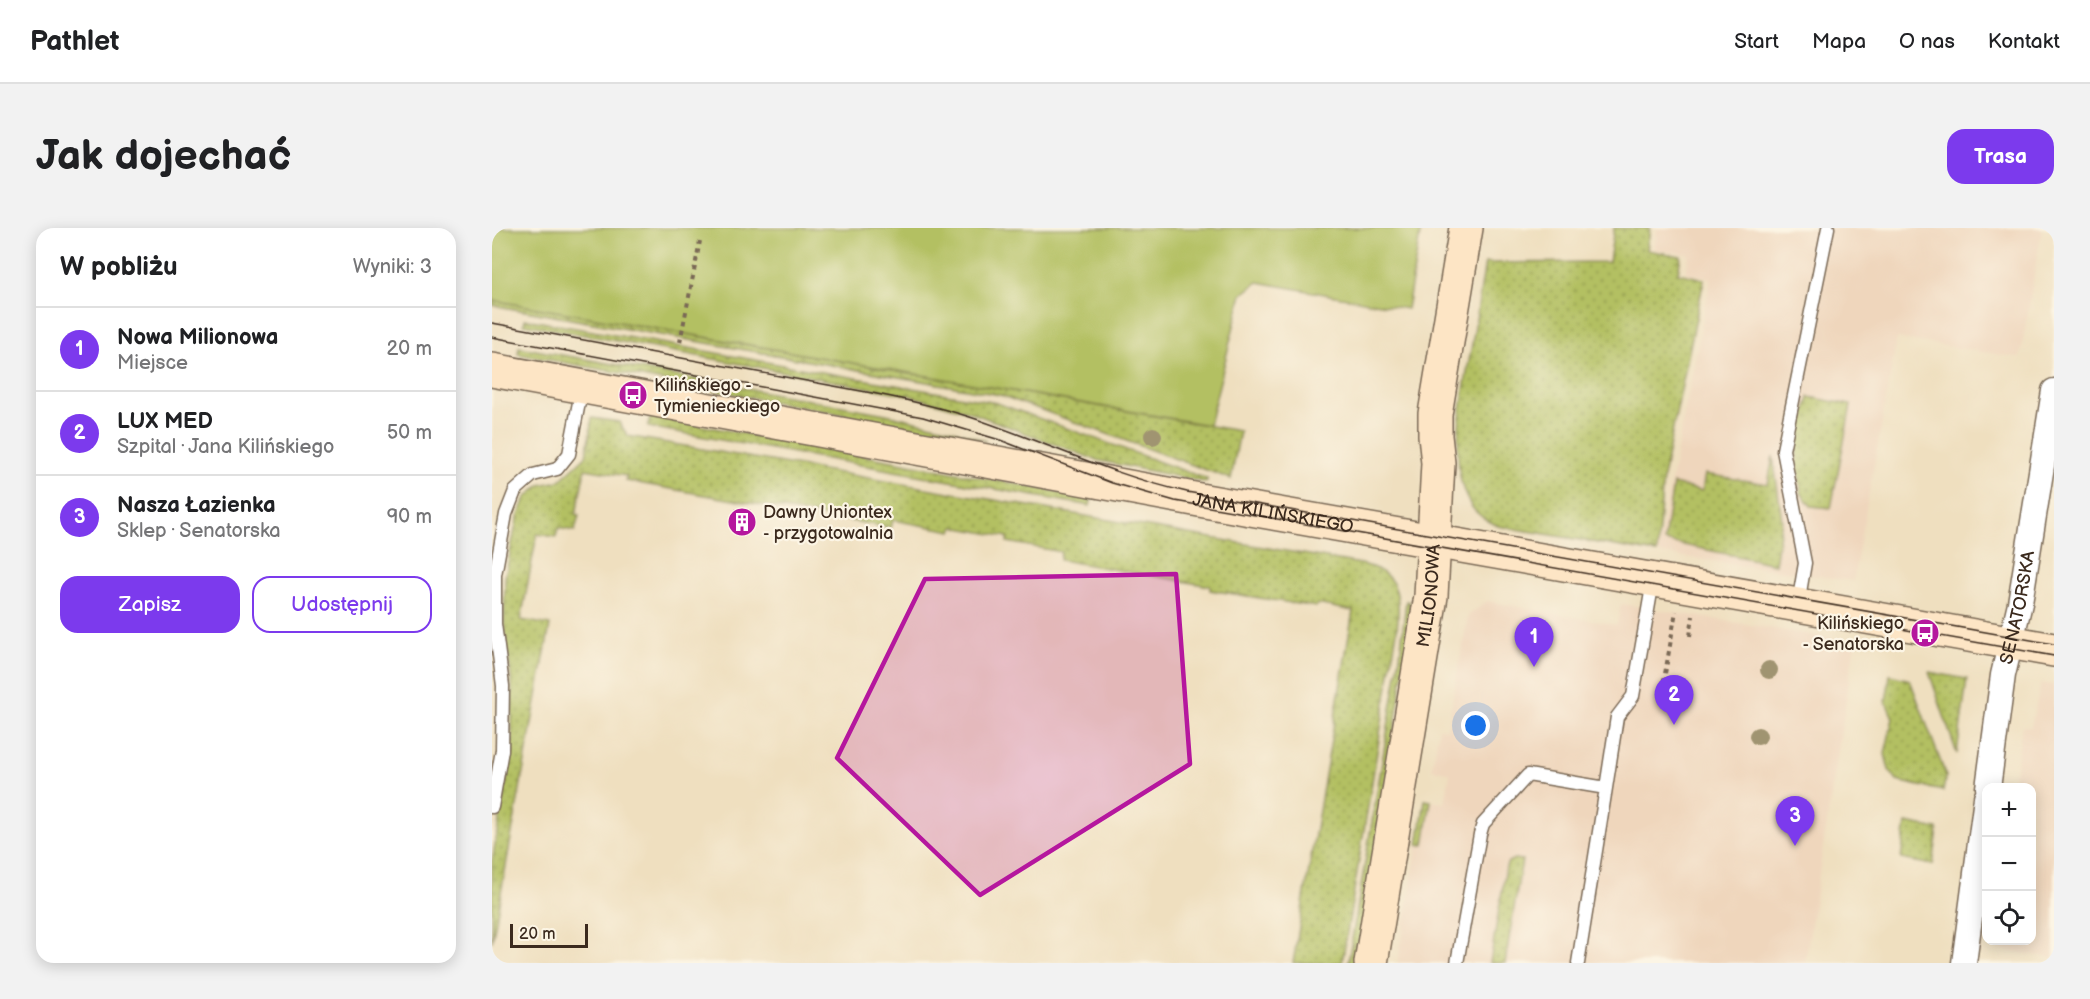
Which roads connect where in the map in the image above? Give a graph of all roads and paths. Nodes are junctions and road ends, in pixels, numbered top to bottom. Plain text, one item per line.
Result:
1 (1466, 228) edge
2 (1828, 228) edge
3 (699, 241) dead end
4 (681, 342) dead end
5 (492, 370) edge
6 (582, 386) junction
7 (2054, 391) edge
8 (1435, 542) junction
9 (1653, 580) junction
10 (1797, 605) junction
11 (1676, 608) dead end
12 (1694, 610) dead end
13 (1690, 636) dead end
14 (2011, 643) junction
15 (2054, 650) edge
16 (1662, 691) dead end
17 (1989, 783) edge
18 (1606, 788) junction
19 (492, 807) edge
20 (1982, 828) edge
21 (1371, 963) edge
22 (1457, 963) edge
23 (1578, 963) edge
24 (1964, 963) edge

1 - 8 street, MILIONOWA
2 - 10 lane
3 - 4 path
5 - 6 street, JANA KILIŃSKIEGO
6 - 8 street, JANA KILIŃSKIEGO
6 - 19 lane
7 - 14 street, SENATORSKA
8 - 9 street, JANA KILIŃSKIEGO
8 - 21 street, MILIONOWA
9 - 10 street, JANA KILIŃSKIEGO
9 - 18 lane
10 - 14 street, JANA KILIŃSKIEGO
11 - 16 path
12 - 13 path
14 - 15 street, JANA KILIŃSKIEGO
14 - 17 street, SENATORSKA
18 - 22 lane
18 - 23 lane
20 - 24 street

